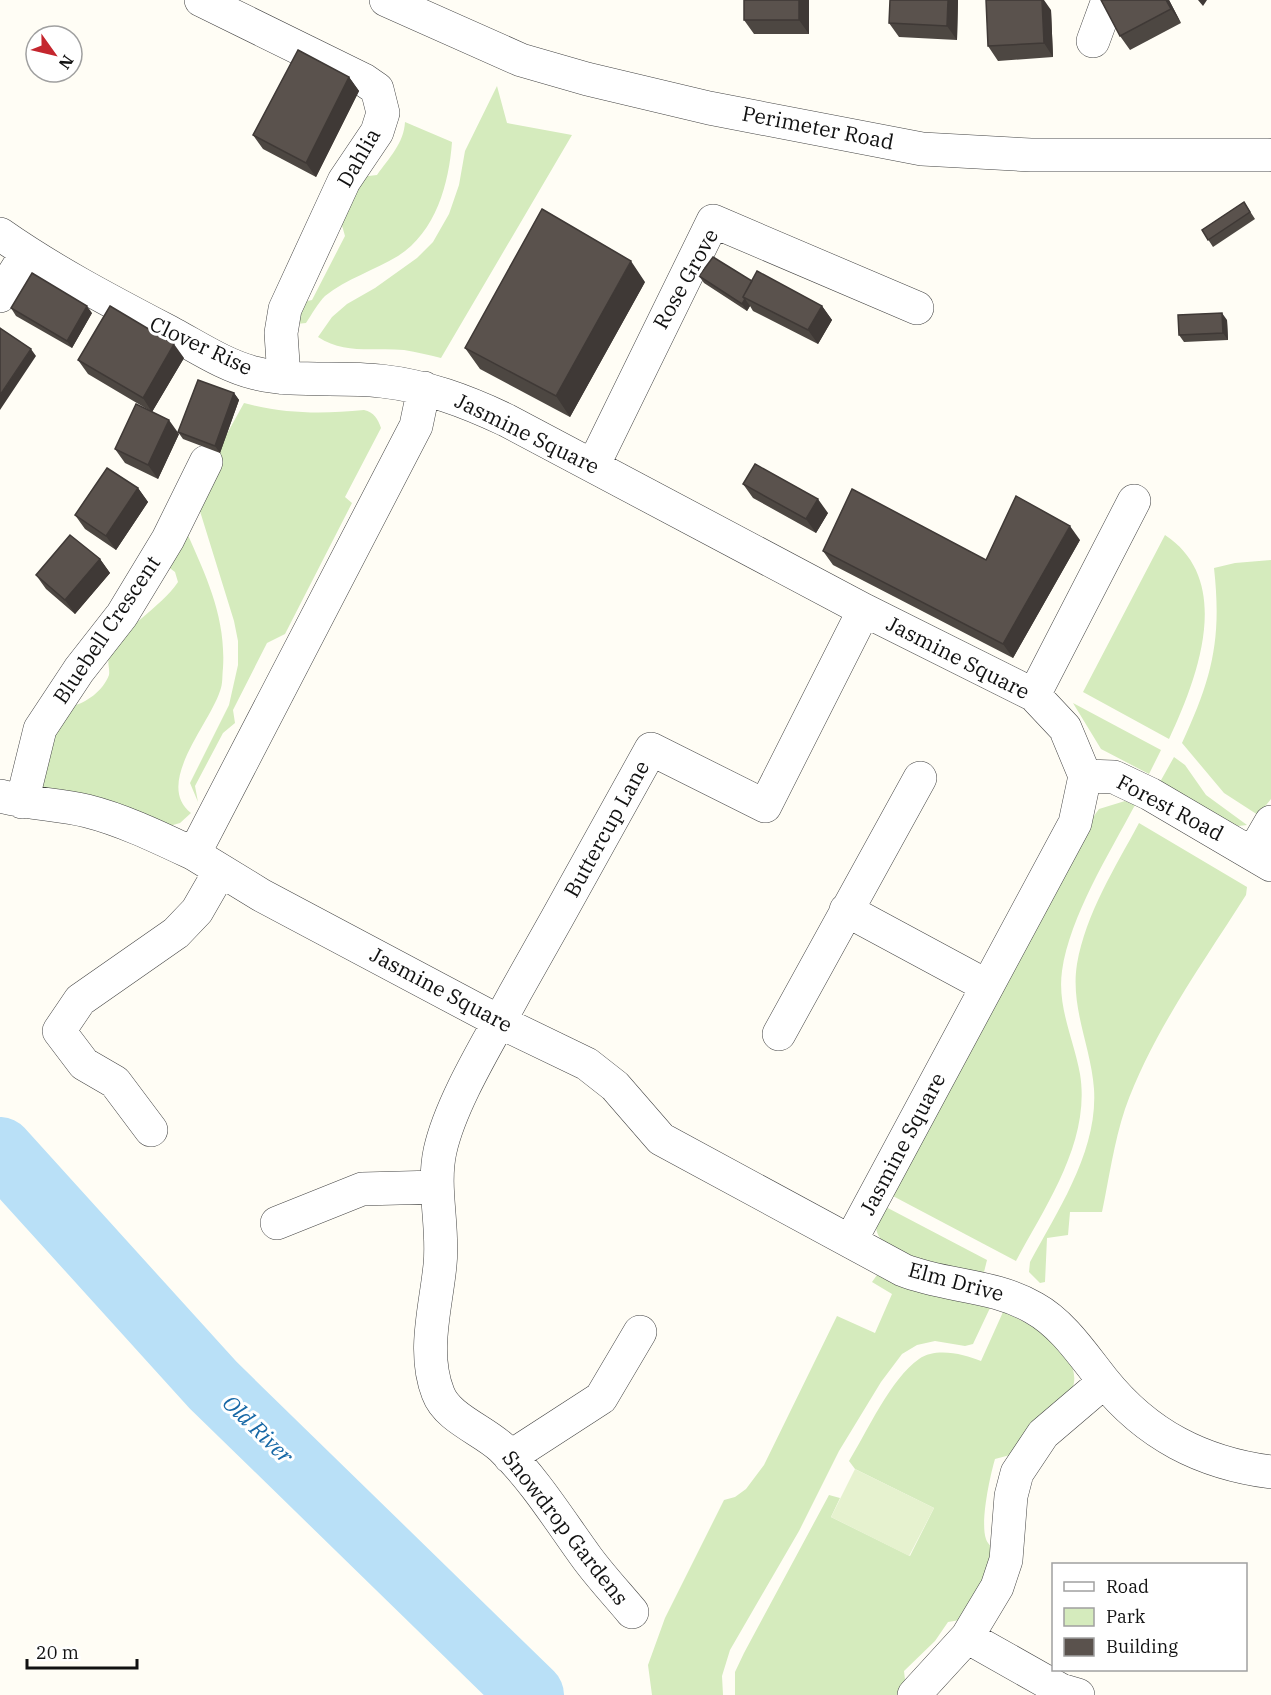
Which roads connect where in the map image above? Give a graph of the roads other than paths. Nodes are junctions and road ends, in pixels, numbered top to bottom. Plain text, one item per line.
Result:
1 (201, 0) edge
2 (386, 0) edge
3 (1108, 0) edge
4 (1093, 41) dead end
5 (1268, 155) dead end
6 (0, 234) edge
7 (27, 253) junction
8 (0, 296) edge
9 (917, 308) dead end
10 (284, 378) junction
11 (424, 388) junction
12 (206, 462) dead end
13 (592, 466) junction
14 (1134, 501) dead end
15 (864, 610) junction
16 (1034, 695) junction
17 (1085, 776) junction
18 (920, 778) dead end
19 (11, 799) edge
20 (1271, 822) edge
21 (1262, 859) edge
22 (207, 863) junction
23 (846, 910) junction
24 (987, 986) junction
25 (500, 1022) junction
26 (779, 1034) dead end
27 (151, 1130) dead end
28 (436, 1187) junction
29 (277, 1223) dead end
30 (851, 1240) junction
31 (640, 1332) dead end
32 (1104, 1382) junction
33 (510, 1457) junction
34 (1271, 1472) edge
35 (632, 1612) dead end
36 (967, 1637) junction
37 (914, 1695) edge
38 (1078, 1695) edge

1 - 10 street, Dahlia
2 - 5 street, Perimeter Road
3 - 4 street
6 - 7 street, Clover Rise
7 - 8 street
7 - 10 street, Clover Rise
9 - 13 street, Rose Grove
10 - 11 street, Clover Rise
11 - 13 street, Jasmine Square
11 - 22 street, Jasmine Square
12 - 19 street, Bluebell Crescent
13 - 15 street, Jasmine Square
14 - 16 street
15 - 16 street, Jasmine Square
15 - 25 street, Buttercup Lane
16 - 17 street, Jasmine Square
17 - 21 street, Forest Road
17 - 24 street, Jasmine Square
18 - 23 street
19 - 22 street, Bluebell Crescent
20 - 21 street, Forest Road
22 - 25 street, Jasmine Square
22 - 27 street, Jasmine Square
23 - 24 street
23 - 26 street
24 - 30 street, Jasmine Square
25 - 28 street, Snowdrop Gardens
25 - 30 street, Jasmine Square
28 - 29 street
28 - 33 street, Snowdrop Gardens
30 - 32 street, Elm Drive
31 - 33 street
32 - 34 street, Elm Drive
32 - 36 street
33 - 35 street, Snowdrop Gardens
36 - 37 street
36 - 38 street

